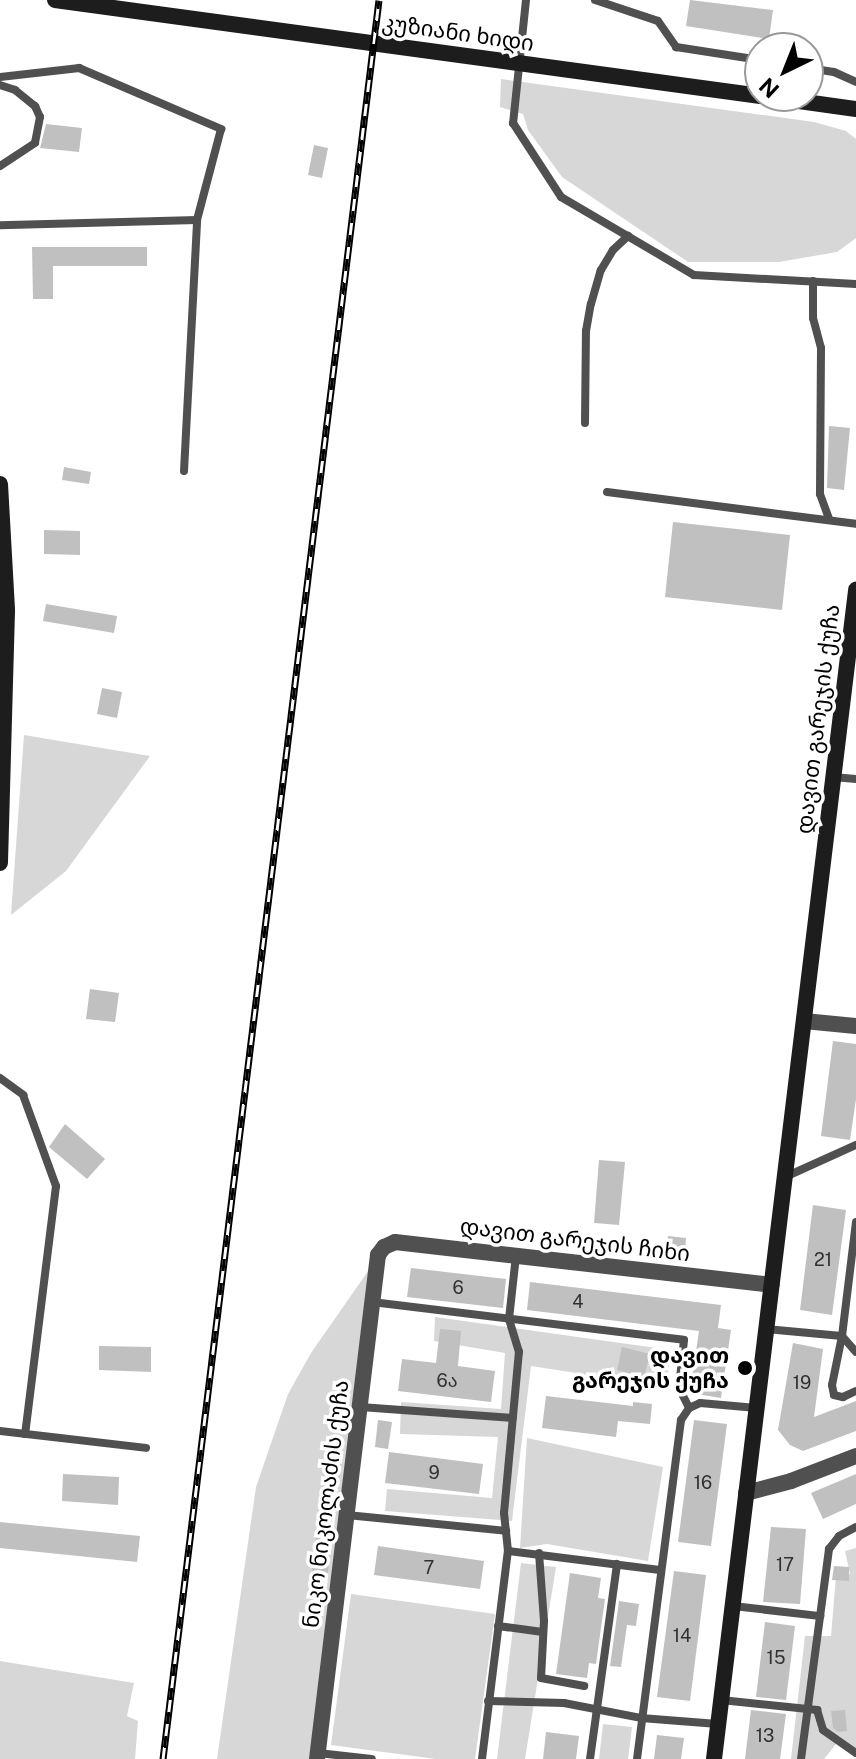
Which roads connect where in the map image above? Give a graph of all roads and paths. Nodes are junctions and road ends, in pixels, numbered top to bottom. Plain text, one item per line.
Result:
1 (55, 0) edge
2 (526, 0) edge
3 (595, 0) edge
4 (744, 58) edge
5 (824, 70) edge
6 (0, 77) edge
7 (856, 82) edge
8 (0, 85) edge
9 (744, 94) edge
10 (824, 105) edge
11 (856, 109) edge
12 (0, 166) edge
13 (197, 220) junction
14 (0, 225) edge
15 (628, 236) junction
16 (813, 281) junction
17 (856, 284) edge
18 (585, 423) dead end
19 (184, 471) dead end
20 (0, 484) edge
21 (607, 492) dead end
22 (829, 519) junction
23 (856, 524) edge
24 (856, 590) edge
25 (4, 611) edge
26 (854, 620) edge
27 (833, 777) junction
28 (856, 779) edge
29 (1, 813) edge
30 (0, 863) edge
31 (804, 1021) junction
32 (856, 1026) edge
33 (0, 1078) edge
34 (856, 1145) edge
35 (785, 1177) junction
36 (856, 1222) edge
37 (378, 1255) joint
38 (516, 1256) junction
39 (772, 1285) junction
40 (372, 1302) junction
41 (509, 1319) junction
42 (766, 1329) junction
43 (842, 1336) junction
44 (856, 1352) edge
45 (856, 1391) edge
46 (360, 1407) junction
47 (689, 1408) junction
48 (757, 1408) junction
49 (513, 1418) junction
50 (0, 1431) edge
51 (25, 1434) junction
52 (146, 1448) dead end
53 (856, 1456) edge
54 (746, 1493) junction
55 (347, 1515) junction
56 (856, 1527) edge
57 (506, 1531) junction
58 (508, 1551) junction
59 (539, 1553) junction
60 (617, 1564) junction
61 (660, 1570) junction
62 (733, 1606) junction
63 (820, 1616) junction
64 (498, 1626) junction
65 (543, 1632) junction
66 (584, 1686) dead end
67 (721, 1700) junction
68 (488, 1701) junction
69 (597, 1709) junction
70 (808, 1709) junction
71 (641, 1718) junction
72 (718, 1724) junction
73 (856, 1753) edge
74 (317, 1756) edge
75 (372, 1759) edge
76 (482, 1759) edge
77 (590, 1759) edge
78 (637, 1759) edge
79 (714, 1759) edge
80 (801, 1759) edge

1 - 9 main road, კუზიანი ხიდი
2 - 15 lane
3 - 4 lane
5 - 7 lane
6 - 13 lane
8 - 12 lane
10 - 11 main road, კუზიანი ხიდი
13 - 14 lane
13 - 19 lane
15 - 16 lane
15 - 18 lane
16 - 17 lane
16 - 22 lane
20 - 25 main road
21 - 22 lane
22 - 23 lane
24 - 26 main road, დავით გარეჯის ქუჩა
25 - 29 main road
26 - 27 main road, დავით გარეჯის ქუჩა
27 - 28 lane
27 - 31 main road, დავით გარეჯის ქუჩა
29 - 30 main road
31 - 32 street
31 - 35 main road, დავით გარეჯის ქუჩა
33 - 51 lane
34 - 35 lane
35 - 39 main road, დავით გარეჯის ქუჩა
36 - 43 lane
37 - 38 street, დავით გარეჯის ჩიხი
37 - 40 street, ნიკო ნიკოლაძის ქუჩა
38 - 39 street, დავით გარეჯის ჩიხი
38 - 41 lane
39 - 42 main road, დავით გარეჯის ქუჩა
40 - 41 lane
40 - 46 street, ნიკო ნიკოლაძის ქუჩა
41 - 47 lane
41 - 49 lane
42 - 43 lane
42 - 48 main road, დავით გარეჯის ქუჩა
43 - 44 lane
43 - 45 lane
46 - 49 lane
46 - 55 street, ნიკო ნიკოლაძის ქუჩა
47 - 48 lane
47 - 61 lane
48 - 54 main road, დავით გარეჯის ქუჩა
49 - 57 lane
50 - 51 lane
51 - 52 lane
53 - 54 street
54 - 62 main road, დავით გარეჯის ქუჩა
55 - 57 lane
55 - 74 street, ნიკო ნიკოლაძის ქუჩა
56 - 63 lane
57 - 58 lane
58 - 59 lane
58 - 64 lane
59 - 60 lane
59 - 65 lane
60 - 61 lane
60 - 69 lane
61 - 71 lane
62 - 63 lane
62 - 67 main road, დავით გარეჯის ქუჩა
63 - 70 lane
64 - 65 lane
64 - 68 lane
65 - 66 lane
67 - 70 lane
67 - 72 main road, დავით გარეჯის ქუჩა
68 - 69 lane
68 - 76 lane
69 - 71 lane
69 - 77 lane
70 - 73 lane
70 - 80 lane
71 - 72 lane
71 - 78 lane
72 - 79 main road, დავით გარეჯის ქუჩა
74 - 75 lane

